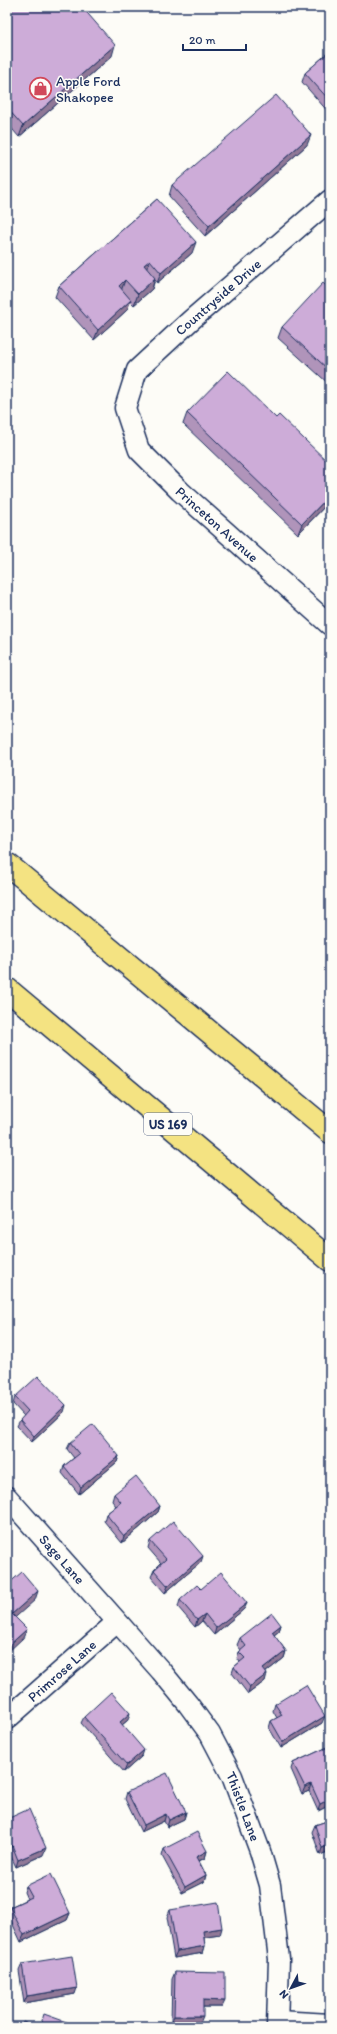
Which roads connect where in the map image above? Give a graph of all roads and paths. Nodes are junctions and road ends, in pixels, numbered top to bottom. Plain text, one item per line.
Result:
1 (330, 200) edge
2 (125, 408) joint
3 (330, 625) edge
4 (7, 863) edge
5 (7, 989) edge
6 (330, 1132) edge
7 (330, 1260) edge
8 (7, 1497) edge
9 (116, 1622) junction
10 (7, 1719) edge
11 (277, 2024) edge
12 (330, 2024) edge

1 - 2 street, Countryside Drive
2 - 3 street, Princeton Avenue
4 - 6 highway
5 - 7 highway, US 169
8 - 9 street, Sage Lane
9 - 10 street, Primrose Lane
9 - 11 street, Thistle Lane
11 - 12 street

